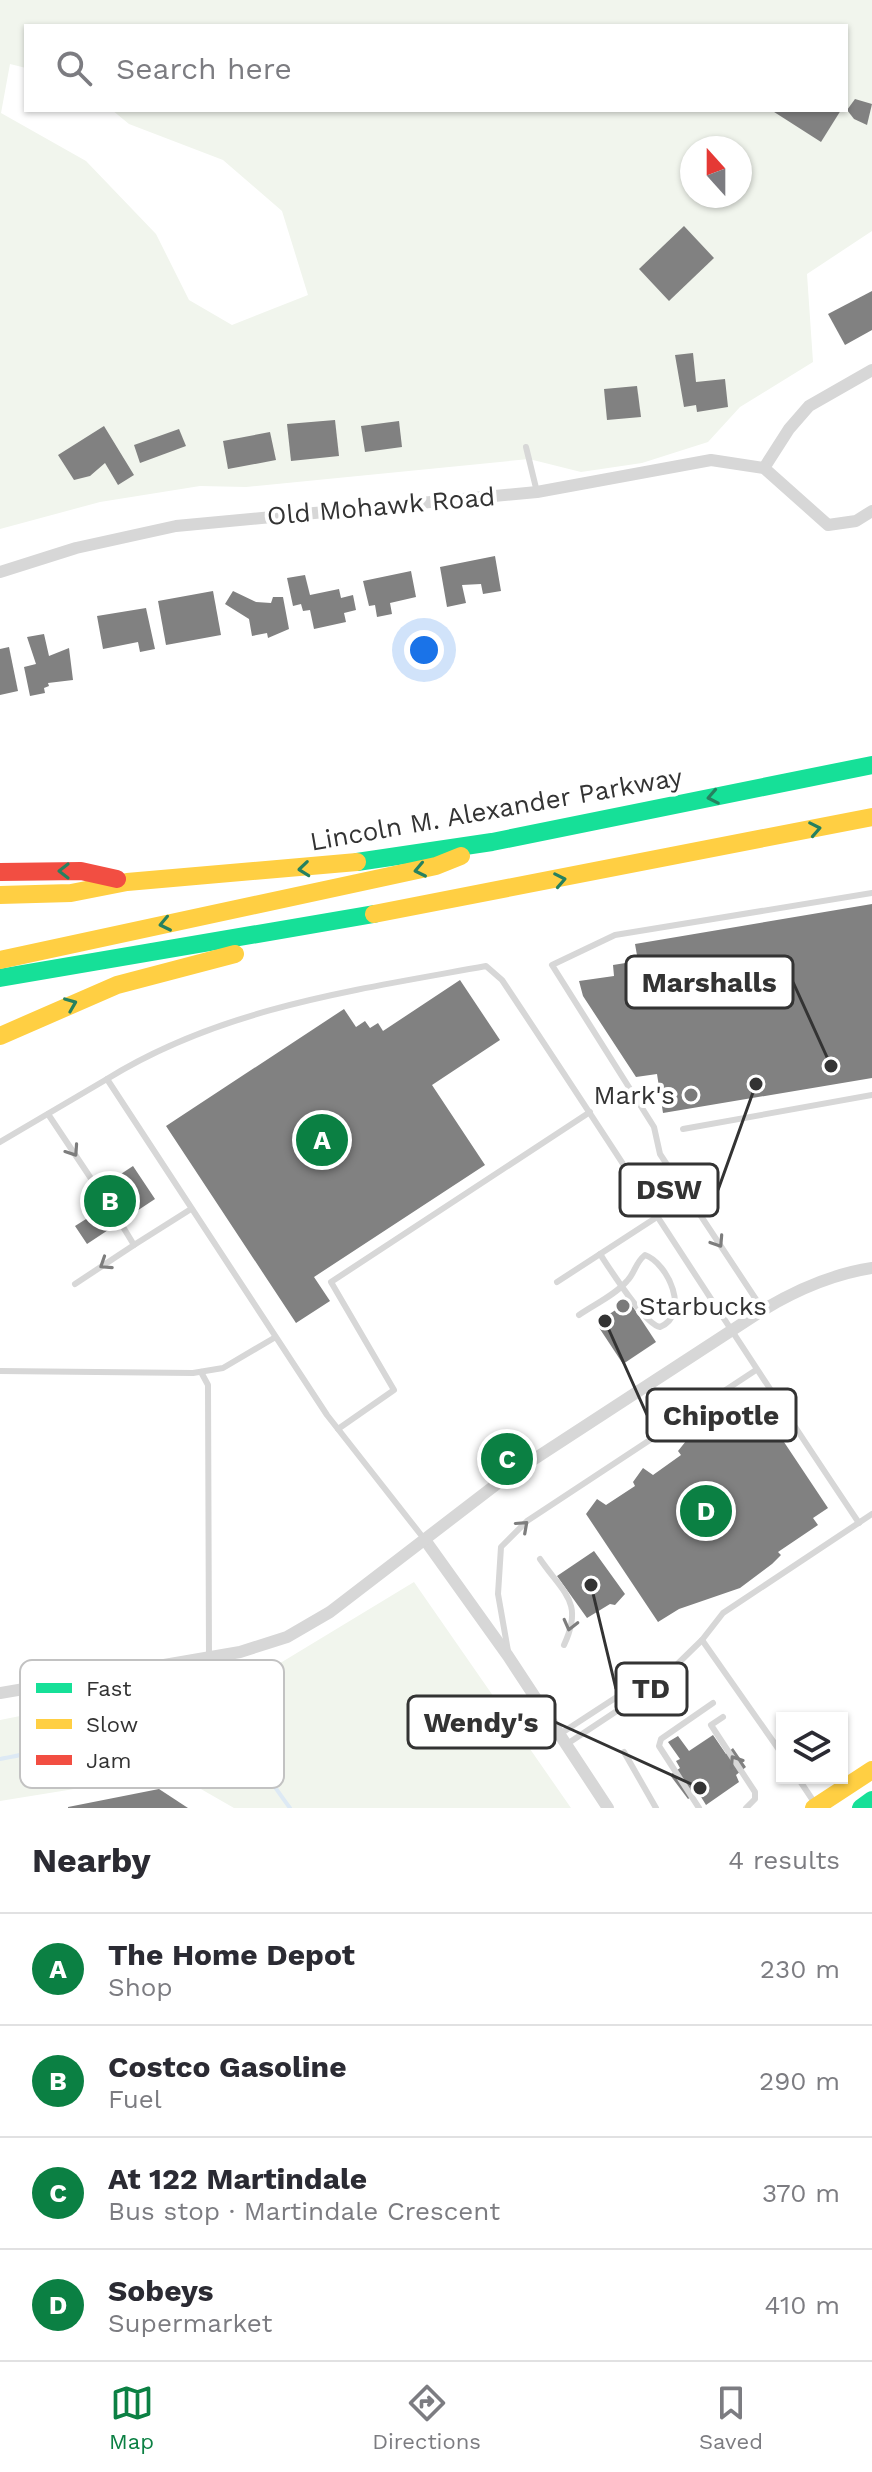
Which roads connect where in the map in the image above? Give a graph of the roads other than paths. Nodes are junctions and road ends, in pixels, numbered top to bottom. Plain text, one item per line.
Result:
1 (872, 370) edge
2 (526, 447) dead end
3 (764, 468) junction
4 (537, 492) junction
5 (872, 511) edge
6 (0, 572) edge
7 (872, 765) edge
8 (872, 817) edge
9 (492, 842) junction
10 (0, 872) edge
11 (127, 882) junction
12 (872, 893) edge
13 (0, 895) edge
14 (483, 895) junction
15 (0, 960) edge
16 (0, 978) edge
17 (0, 1036) edge
18 (107, 1079) junction
19 (872, 1095) edge
20 (590, 1112) junction
21 (48, 1114) junction
22 (683, 1129) dead end
23 (0, 1142) edge
24 (98, 1189) dead end
25 (191, 1209) junction
26 (657, 1217) junction
27 (120, 1222) dead end
28 (134, 1245) junction
29 (600, 1254) junction
30 (872, 1268) edge
31 (557, 1282) dead end
32 (75, 1284) dead end
33 (621, 1286) junction
34 (763, 1310) junction
35 (579, 1315) dead end
36 (729, 1331) junction
37 (274, 1338) junction
38 (756, 1370) junction
39 (0, 1371) edge
40 (201, 1372) junction
41 (338, 1429) junction
42 (872, 1514) edge
43 (859, 1523) junction
44 (425, 1540) junction
45 (540, 1559) dead end
46 (702, 1640) junction
47 (564, 1645) dead end
48 (508, 1656) junction
49 (209, 1657) junction
50 (192, 1660) edge
51 (665, 1674) junction
52 (20, 1690) edge
53 (0, 1693) edge
54 (713, 1703) dead end
55 (723, 1717) dead end
56 (564, 1739) junction
57 (776, 1745) edge
58 (624, 1752) dead end
59 (872, 1770) edge
60 (802, 1784) edge
61 (872, 1800) edge
62 (816, 1807) edge
63 (608, 1808) edge
64 (656, 1808) edge
65 (699, 1808) edge
66 (746, 1808) edge
67 (861, 1808) edge

1 - 3 street
2 - 4 lane
3 - 4 street, Old Mohawk Road
3 - 5 street
4 - 6 street, Old Mohawk Road
7 -> 9 main road, Lincoln M. Alexander Parkway
14 -> 8 main road
9 -> 11 main road, Lincoln M. Alexander Parkway
9 -> 15 main road
11 -> 10 main road
11 - 13 main road
12 -> 34 lane
14 - 16 main road
17 -> 14 main road
18 - 20 lane
18 - 21 lane
18 - 25 lane
19 - 22 lane
20 - 26 lane
20 - 41 lane
21 - 23 lane
21 -> 24 lane
25 - 28 lane
25 - 37 lane
26 - 29 lane
26 - 36 lane
27 - 28 lane
28 -> 32 lane
29 - 31 lane
29 - 33 lane
30 - 34 street
33 - 33 lane
33 - 35 lane
34 - 36 street
36 - 38 lane
36 - 44 street
37 - 40 lane
37 - 41 lane
38 - 43 lane
48 -> 38 lane
39 - 40 lane
40 - 49 lane
41 - 44 lane
42 - 43 lane
43 - 46 lane
44 - 48 street
44 - 49 street
45 -> 47 lane
46 - 51 lane
46 - 57 lane
48 - 56 street
49 - 50 street
51 - 56 lane
51 - 56 lane
52 - 53 street
54 - 65 lane
66 -> 55 lane
56 - 63 street
58 - 64 lane
59 - 62 main road
60 - 62 lane
61 - 67 main road

